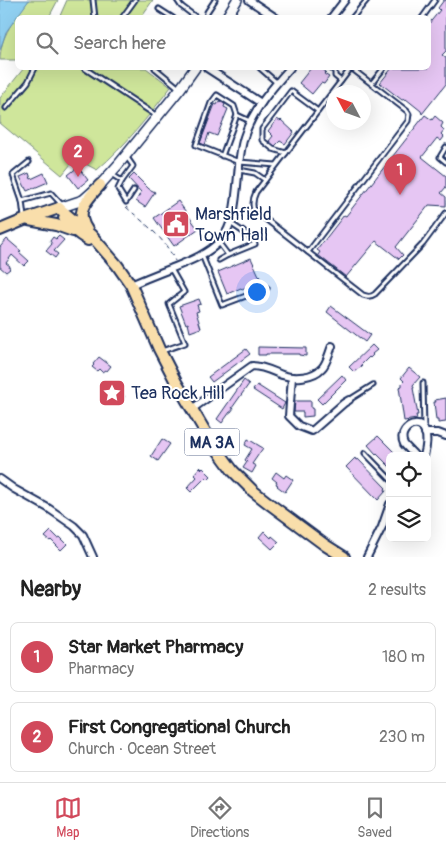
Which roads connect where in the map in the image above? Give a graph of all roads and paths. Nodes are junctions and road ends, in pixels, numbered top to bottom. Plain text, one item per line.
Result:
1 (93, 0) edge
2 (135, 0) edge
3 (177, 0) edge
4 (215, 0) edge
5 (237, 0) edge
6 (249, 0) edge
7 (346, 0) edge
8 (367, 0) edge
9 (435, 0) edge
10 (159, 9) dead end
11 (95, 15) edge
12 (124, 15) edge
13 (168, 15) edge
14 (193, 15) edge
15 (206, 15) edge
16 (228, 15) edge
17 (272, 15) edge
18 (334, 15) edge
19 (354, 15) edge
20 (424, 15) edge
21 (34, 70) edge
22 (89, 70) edge
23 (158, 70) edge
24 (192, 70) edge
25 (210, 70) edge
26 (262, 70) edge
27 (287, 70) edge
28 (333, 70) edge
29 (349, 70) edge
30 (353, 70) edge
31 (382, 70) edge
32 (341, 81) junction
33 (277, 83) junction
34 (372, 83) junction
35 (180, 88) junction
36 (261, 103) junction
37 (6, 108) dead end
38 (318, 111) junction
39 (237, 115) junction
40 (157, 116) junction
41 (250, 121) junction
42 (446, 147) edge
43 (286, 153) junction
44 (126, 156) junction
45 (222, 156) junction
46 (29, 162) dead end
47 (239, 162) junction
48 (446, 162) edge
49 (276, 166) junction
50 (238, 170) junction
51 (110, 174) junction
52 (265, 180) junction
53 (122, 181) junction
54 (100, 185) junction
55 (134, 190) dead end
56 (22, 201) junction
57 (126, 202) junction
58 (61, 207) junction
59 (446, 213) edge
60 (24, 220) junction
61 (230, 223) junction
62 (0, 230) edge
63 (76, 232) junction
64 (91, 235) junction
65 (218, 243) junction
66 (101, 248) junction
67 (308, 252) junction
68 (201, 255) junction
69 (228, 255) junction
70 (219, 260) dead end
71 (174, 267) junction
72 (131, 285) junction
73 (267, 288) dead end
74 (332, 346) dead end
75 (160, 352) junction
76 (292, 377) junction
77 (423, 383) dead end
78 (372, 385) dead end
79 (349, 400) joint
80 (192, 410) junction
81 (425, 431) junction
82 (446, 436) edge
83 (412, 452) edge
84 (425, 452) edge
85 (365, 453) dead end
86 (386, 475) edge
87 (0, 479) edge
88 (386, 516) edge
89 (93, 557) edge
90 (344, 557) edge
91 (366, 557) edge

1 - 11 lane
2 - 12 lane
3 - 14 lane
4 - 15 lane
5 - 16 main road
6 - 17 street
7 - 18 street
8 - 19 lane
9 - 20 lane
10 - 13 lane
21 - 37 lane
22 - 40 lane
23 - 35 lane
24 - 35 main road
25 - 36 street
26 - 33 lane
27 - 33 street
28 - 32 lane
29 - 32 lane
30 - 34 lane
31 - 34 lane
32 - 38 lane
33 - 36 street
34 - 67 lane
35 - 40 main road
36 - 41 street
38 - 43 lane
38 - 43 lane
39 - 41 lane
39 - 45 lane
39 - 45 lane
40 - 44 main road
41 - 47 street
42 - 48 lane
43 - 49 lane
44 - 51 main road
44 - 53 lane
45 - 47 lane
46 - 56 lane
47 - 49 lane
47 - 50 street
49 - 52 lane
50 - 52 lane
50 - 61 street
51 - 53 lane
51 - 54 main road
52 - 67 lane
53 - 57 lane
54 - 58 main road
54 - 64 main road
55 - 57 lane
56 - 58 lane
56 - 60 lane
57 - 71 path
58 - 60 main road
58 - 63 main road, MA 3A
58 - 64 main road, MA 3A
59 - 67 lane
60 - 62 main road
60 - 63 main road, MA 3A
61 - 65 street
61 - 69 lane
63 - 66 main road, MA 3A
64 - 66 main road, MA 3A
65 - 68 street
65 - 69 lane
66 - 72 main road, MA 3A
68 - 71 street
68 - 73 lane
69 - 70 lane
71 - 72 street
71 - 75 lane
72 - 75 main road, MA 3A
74 - 76 street
75 - 80 main road, MA 3A
76 - 79 street
76 - 80 street
77 - 81 lane
78 - 79 lane
80 - 90 main road, MA 3A
81 - 82 street
81 - 83 street
81 - 84 street
85 - 86 lane
87 - 89 street
88 - 91 street

